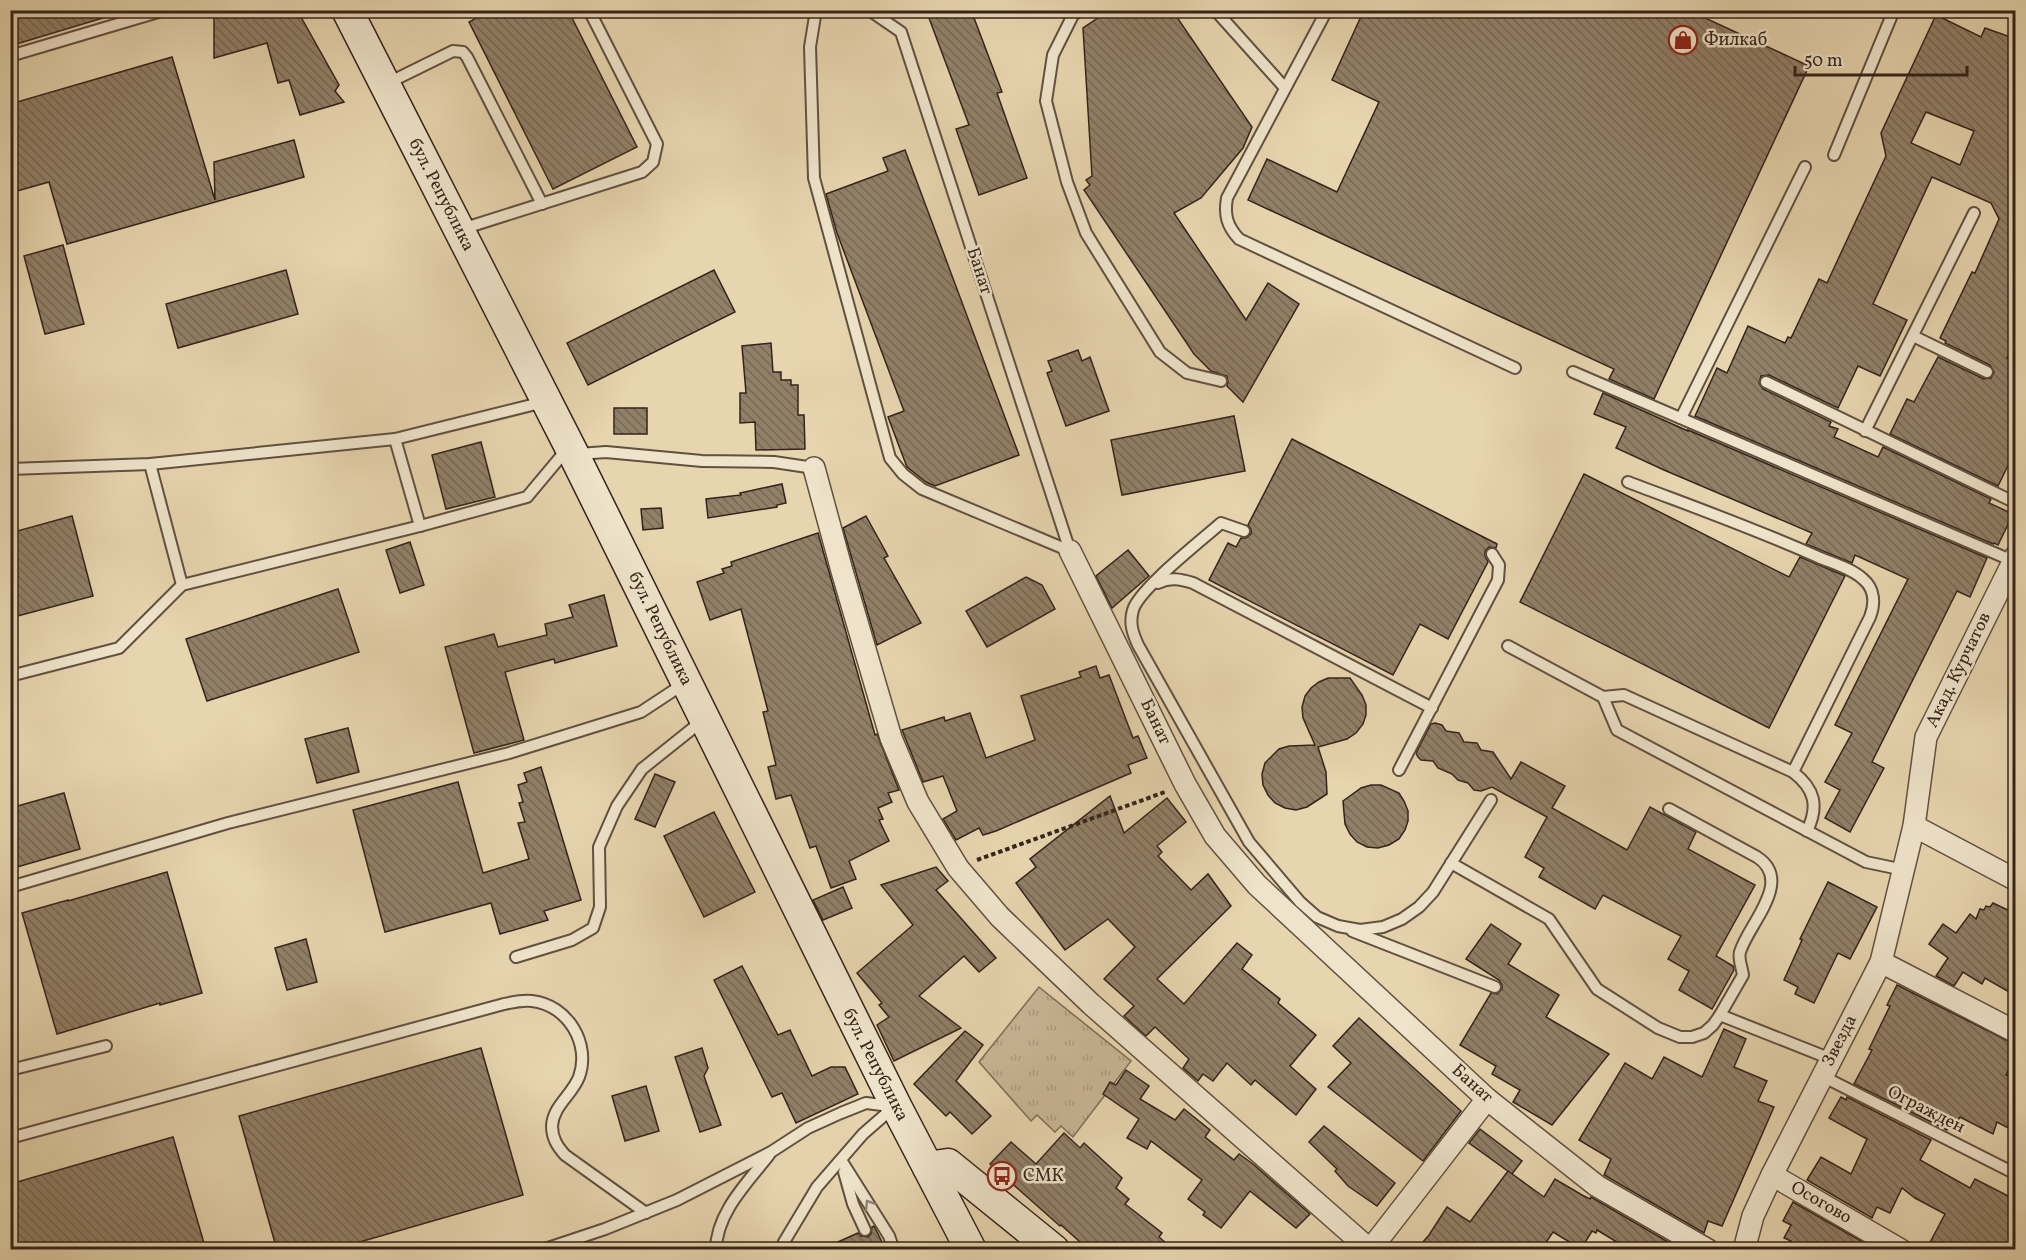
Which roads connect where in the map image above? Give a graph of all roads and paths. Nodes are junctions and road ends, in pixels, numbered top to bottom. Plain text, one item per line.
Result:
1 (165, 10) edge
2 (347, 10) edge
3 (590, 10) edge
4 (816, 10) edge
5 (869, 10) edge
6 (1080, 10) edge
7 (1215, 10) edge
8 (1327, 10) edge
9 (1894, 10) edge
10 (2008, 10) edge
11 (2016, 13) edge
12 (10, 56) edge
13 (385, 85) junction
14 (1285, 88) junction
15 (1834, 155) dead end
16 (1805, 167) dead end
17 (542, 204) junction
18 (1974, 213) dead end
19 (459, 230) junction
20 (1913, 336) junction
21 (1515, 368) dead end
22 (1573, 372) dead end
23 (1987, 372) dead end
24 (1221, 381) dead end
25 (1766, 382) dead end
26 (547, 401) junction
27 (1681, 418) junction
28 (1865, 431) junction
29 (395, 439) junction
30 (572, 450) junction
31 (150, 464) junction
32 (814, 468) joint
33 (10, 469) edge
34 (1628, 482) dead end
35 (2016, 503) edge
36 (420, 526) junction
37 (1244, 531) dead end
38 (1070, 551) junction
39 (1492, 554) dead end
40 (2014, 558) edge
41 (182, 585) junction
42 (1152, 585) junction
43 (1508, 646) dead end
44 (10, 676) edge
45 (687, 682) junction
46 (1603, 697) junction
47 (1432, 708) junction
48 (705, 719) junction
49 (1398, 770) dead end
50 (1793, 772) junction
51 (1185, 784) junction
52 (1491, 800) dead end
53 (1669, 809) dead end
54 (1914, 826) junction
55 (1808, 831) junction
56 (1451, 864) junction
57 (958, 868) junction
58 (1904, 870) junction
59 (2016, 880) edge
60 (10, 887) edge
61 (1338, 926) junction
62 (516, 957) dead end
63 (1881, 962) junction
64 (1495, 987) dead end
65 (1720, 1015) junction
66 (2016, 1032) edge
67 (105, 1046) dead end
68 (1826, 1067) junction
69 (10, 1070) edge
70 (1487, 1099) junction
71 (896, 1106) junction
72 (10, 1138) edge
73 (771, 1152) junction
74 (841, 1160) junction
75 (928, 1167) junction
76 (2016, 1174) edge
77 (1772, 1175) junction
78 (646, 1213) junction
79 (865, 1230) dead end
80 (543, 1250) edge
81 (716, 1250) edge
82 (781, 1250) edge
83 (894, 1250) edge
84 (971, 1250) edge
85 (1054, 1250) edge
86 (1370, 1250) edge
87 (1708, 1250) edge
88 (1744, 1250) edge
89 (1901, 1250) edge

1 - 12 lane
2 - 13 street, бул. Република
3 - 17 lane
4 - 38 lane
5 - 38 lane, Банат
6 - 24 lane
7 - 14 lane
8 - 14 lane
9 - 15 lane
10 - 11 lane
13 - 17 lane
13 - 19 street, бул. Република
14 - 21 lane
16 - 27 lane
17 - 19 lane
18 - 20 lane
19 - 26 street, бул. Република
20 - 23 lane
20 - 28 lane
22 - 27 lane
25 - 28 lane
26 - 29 lane
26 - 30 street, бул. Република
27 - 40 lane
28 - 35 lane
29 - 31 lane
29 - 36 lane
30 - 32 lane
30 - 36 lane
30 - 45 street, бул. Република
31 - 33 lane
31 - 41 lane
32 - 57 street
34 - 50 lane
36 - 41 lane
37 - 42 lane
38 - 51 street, Банат
39 - 47 lane
40 - 54 street, Акад. Курчатов
41 - 44 lane
42 - 47 lane
42 - 61 lane
43 - 46 lane
45 - 48 street, бул. Република
45 - 60 lane
46 - 50 lane
46 - 55 lane
47 - 49 lane
48 - 62 lane
48 - 71 street, бул. Република
50 - 55 lane
51 - 57 path
51 - 70 street, Банат
52 - 56 lane
53 - 65 lane
54 - 58 street, Звезда
54 - 59 street
55 - 58 lane
56 - 61 lane
56 - 65 lane
57 - 86 street
58 - 63 street, Звезда
61 - 64 lane
63 - 66 street
63 - 68 street, Звезда
65 - 68 lane, Огражден
67 - 69 lane
68 - 76 lane, Огражден
68 - 77 street, Звезда
70 - 86 street
70 - 87 street, Банат
71 - 73 lane
71 - 74 lane
71 - 75 street, бул. Република
72 - 78 lane
73 - 78 lane
73 - 81 lane
74 - 79 lane
74 - 82 lane
83 -> 74 lane
75 - 84 street, бул. Република
75 - 85 street
77 - 88 street, Звезда
77 - 89 street, Осогово
78 - 80 lane

